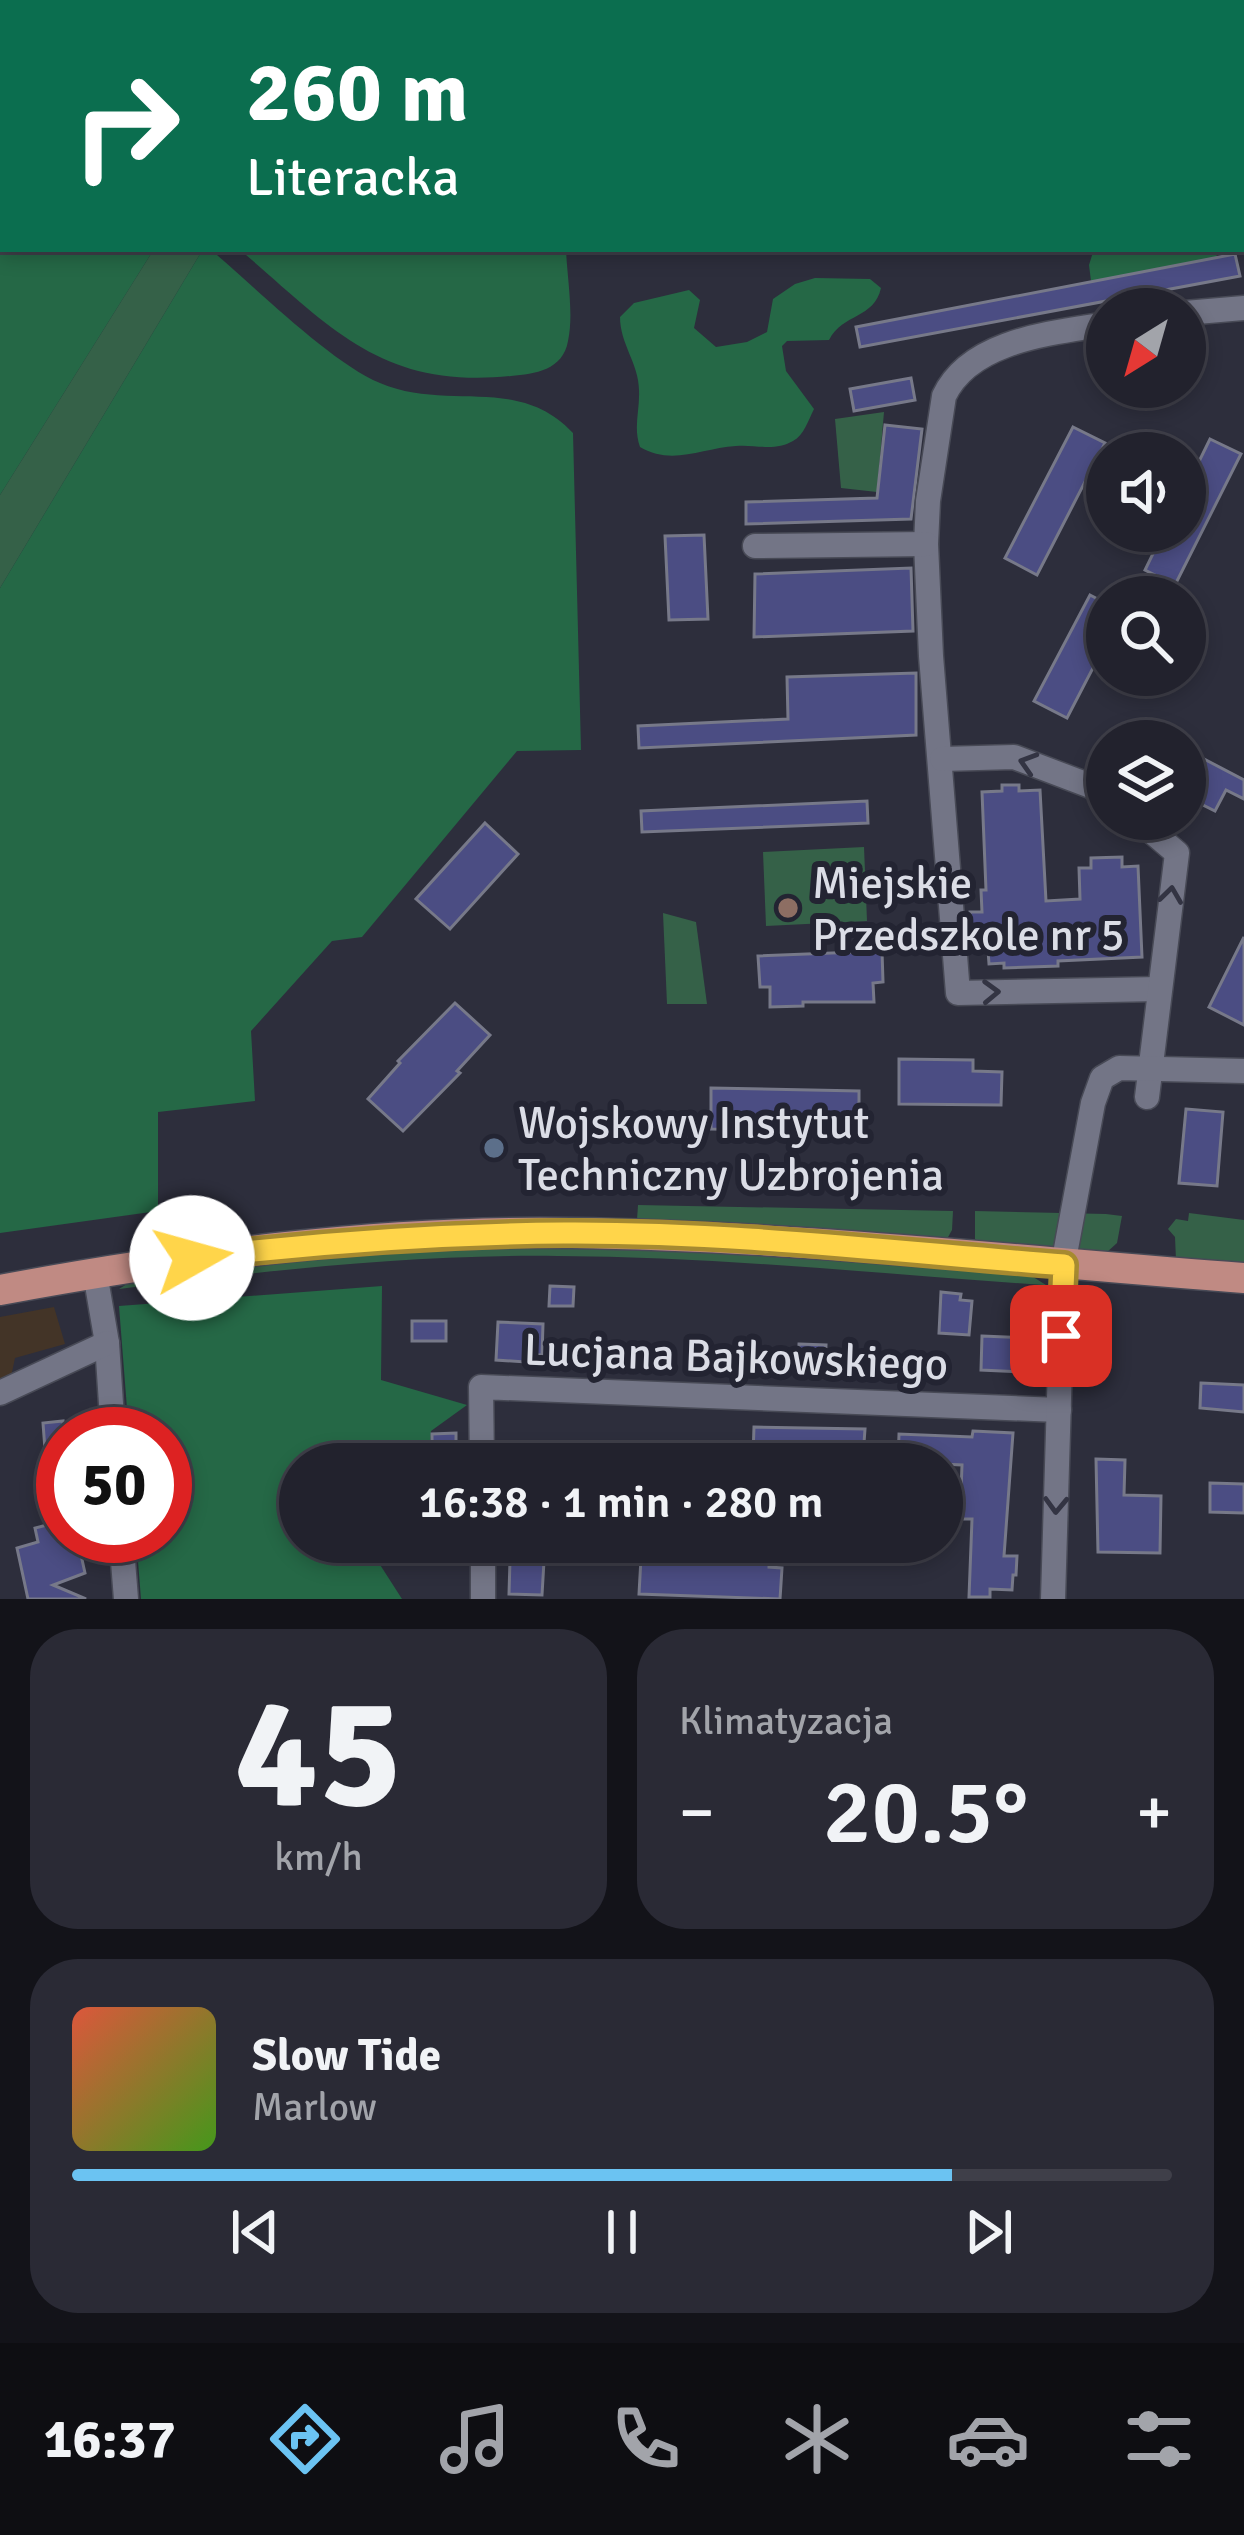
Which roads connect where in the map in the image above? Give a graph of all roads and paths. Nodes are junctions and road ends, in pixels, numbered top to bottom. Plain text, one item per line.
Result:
1 (1244, 308) edge
2 (1206, 312) edge
3 (1086, 329) edge
4 (926, 544) junction
5 (755, 546) dead end
6 (942, 759) junction
7 (1086, 784) edge
8 (1161, 840) edge
9 (1159, 989) junction
10 (1150, 1068) junction
11 (1244, 1071) edge
12 (1147, 1097) dead end
13 (1064, 1265) junction
14 (95, 1273) junction
15 (1244, 1278) edge
16 (0, 1290) edge
17 (107, 1342) junction
18 (0, 1393) edge
19 (111, 1407) edge
20 (1059, 1410) junction
21 (482, 1443) edge
22 (123, 1563) edge
23 (482, 1563) edge
24 (125, 1599) edge
25 (483, 1599) edge
26 (1053, 1599) edge

1 - 2 street
3 - 4 street
4 - 5 street
4 - 6 street
7 -> 6 street
6 -> 9 street
9 -> 8 street
9 - 10 street
10 - 11 street
10 - 12 street
10 - 13 street
13 - 14 main road
13 - 15 main road
13 - 20 street
14 - 16 main road
14 - 17 street
17 - 18 street
17 - 19 street
20 - 21 street, Lucjana Bajkowskiego
20 -> 26 street
22 - 24 street
23 - 25 street

